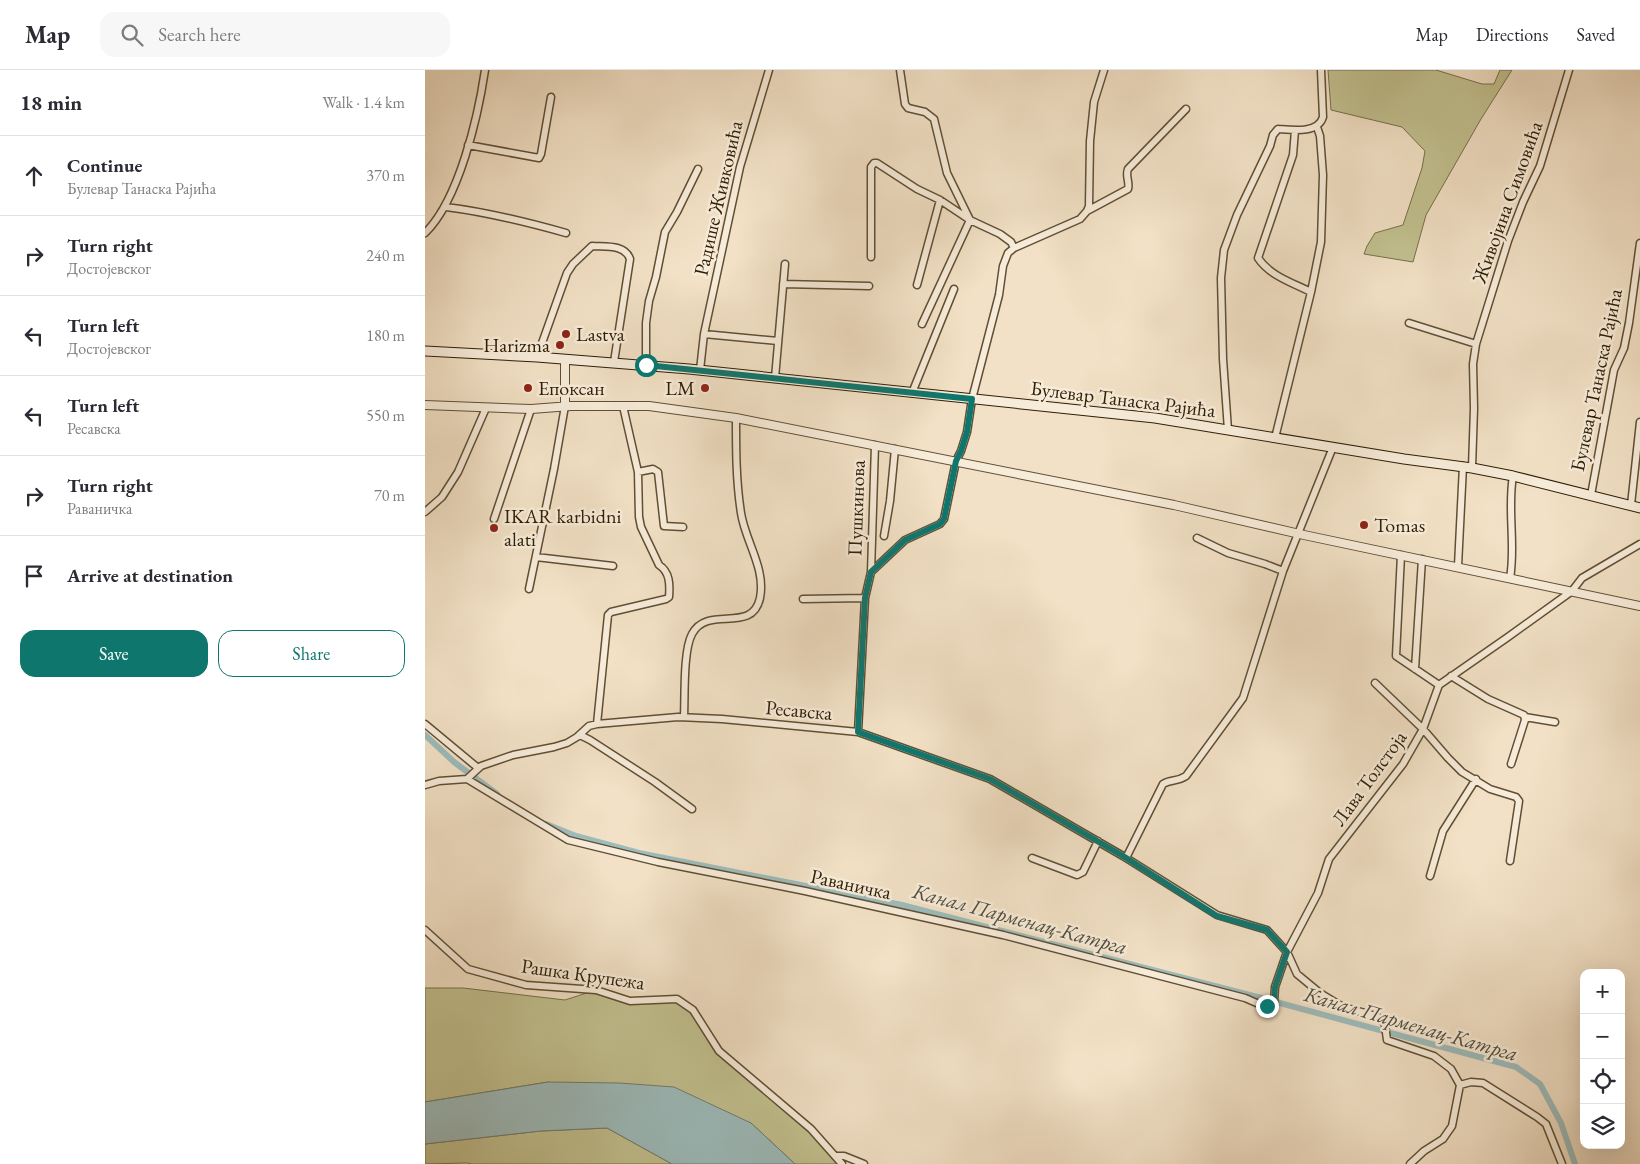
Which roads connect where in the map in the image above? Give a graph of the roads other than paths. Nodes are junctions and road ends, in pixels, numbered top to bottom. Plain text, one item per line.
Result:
1 (485, 70) edge
2 (769, 70) edge
3 (900, 70) edge
4 (1104, 70) edge
5 (1321, 70) edge
6 (1569, 70) edge
7 (551, 97) dead end
8 (1186, 109) dead end
9 (1317, 127) junction
10 (1295, 130) junction
11 (468, 144) junction
12 (698, 169) dead end
13 (940, 200) junction
14 (445, 207) junction
15 (1087, 211) junction
16 (970, 220) junction
17 (425, 233) edge
18 (566, 233) dead end
19 (1640, 243) edge
20 (1013, 248) junction
21 (871, 257) dead end
22 (785, 264) dead end
23 (783, 284) junction
24 (917, 285) dead end
25 (869, 286) dead end
26 (954, 289) dead end
27 (1311, 292) junction
28 (1409, 323) dead end
29 (922, 324) dead end
30 (704, 334) junction
31 (778, 341) junction
32 (1476, 344) junction
33 (425, 351) edge
34 (537, 357) junction
35 (565, 359) junction
36 (615, 362) junction
37 (646, 365) junction
38 (700, 370) junction
39 (775, 378) junction
40 (912, 393) junction
41 (972, 399) junction
42 (425, 405) edge
43 (565, 406) junction
44 (623, 406) junction
45 (486, 408) junction
46 (531, 409) junction
47 (736, 418) junction
48 (1640, 422) edge
49 (1229, 430) junction
50 (1275, 438) junction
51 (875, 445) junction
52 (1333, 447) junction
53 (895, 449) junction
54 (956, 461) junction
55 (1467, 467) junction
56 (638, 472) junction
57 (1513, 476) junction
58 (1591, 495) junction
59 (1631, 506) junction
60 (1640, 508) edge
61 (425, 512) edge
62 (494, 519) dead end
63 (683, 527) dead end
64 (1297, 533) junction
65 (885, 536) dead end
66 (1197, 538) dead end
67 (1640, 544) edge
68 (1401, 555) junction
69 (536, 557) junction
70 (1422, 559) junction
71 (613, 566) dead end
72 (1457, 566) junction
73 (1283, 571) junction
74 (871, 572) junction
75 (1510, 578) junction
76 (529, 589) dead end
77 (1572, 591) junction
78 (865, 598) junction
79 (803, 599) dead end
80 (1640, 606) edge
81 (1415, 669) junction
82 (1451, 676) junction
83 (1375, 683) dead end
84 (1439, 685) junction
85 (684, 717) junction
86 (1525, 717) junction
87 (1555, 722) dead end
88 (425, 724) edge
89 (597, 724) junction
90 (1423, 729) junction
91 (858, 732) junction
92 (580, 735) junction
93 (1511, 764) dead end
94 (476, 770) junction
95 (468, 778) junction
96 (1476, 779) junction
97 (425, 785) edge
98 (692, 809) dead end
99 (1098, 842) junction
100 (1032, 858) dead end
101 (1126, 858) junction
102 (1510, 862) dead end
103 (1430, 876) dead end
104 (425, 930) edge
105 (1287, 952) junction
106 (1460, 1085) junction
107 (837, 1156) junction
108 (842, 1164) edge
109 (864, 1164) edge
110 (1410, 1164) edge
111 (1562, 1164) edge

1 - 11 street
2 - 30 street, Радише Живковића
3 - 16 street
4 - 15 street
5 - 9 street
6 - 32 street, Живојина Симовића
7 - 11 street
8 - 15 street
9 - 10 street
9 - 27 street
10 - 27 street
10 - 49 street
11 - 14 street
12 - 37 street
13 - 16 street
13 - 21 street
13 - 24 street
14 - 17 street
14 - 18 street
15 - 20 street
16 - 20 street
16 - 29 street
19 - 58 street, Булевар Танаска Рајића
20 - 41 street
22 - 23 street
23 - 25 street
23 - 31 street
26 - 40 street
27 - 50 street
28 - 32 street
30 - 31 street
30 - 38 street, Радише Живковића
31 - 39 street
32 - 55 street, Живојина Симовића
33 - 34 main road, Булевар Танаска Рајића
34 - 35 main road, Булевар Танаска Рајића
34 - 36 street
35 - 36 main road, Булевар Танаска Рајића
35 - 43 street
36 - 37 main road, Булевар Танаска Рајића
37 - 38 main road, Булевар Танаска Рајића
38 - 39 main road, Булевар Танаска Рајића
39 - 40 main road, Булевар Танаска Рајића
40 - 41 main road, Булевар Танаска Рајића
41 - 49 main road, Булевар Танаска Рајића
41 - 54 street
42 - 45 street
43 - 44 street
43 - 46 street
43 - 69 street
44 - 47 street
44 - 56 street
45 - 46 street
45 - 61 street
46 - 62 street
47 - 51 street
47 - 85 street
48 - 59 street
49 - 50 main road, Булевар Танаска Рајића
50 - 52 main road, Булевар Танаска Рајића
51 - 53 street
51 - 74 street, Пушкинова
52 - 55 main road, Булевар Танаска Рајића
52 - 64 street
53 - 54 street
53 - 65 street
54 - 64 street
54 - 74 street
55 - 57 main road, Булевар Танаска Рајића
55 - 72 street, Живојина Симовића
56 - 63 street
56 - 89 street
57 - 58 main road, Булевар Танаска Рајића
57 - 75 street
58 - 59 main road, Булевар Танаска Рајића
59 - 60 main road, Булевар Танаска Рајића
64 - 68 street
64 - 73 street
66 - 73 street
67 - 77 street
68 - 70 street
68 - 81 street
69 - 71 street
69 - 76 street
70 - 72 street
70 - 81 street
72 - 75 street
73 - 101 street
74 - 78 street, Пушкинова
75 - 77 street
77 - 80 street
77 - 82 street
78 - 79 street
78 - 91 street, Пушкинова
81 - 84 street
82 - 84 street
82 - 86 street
83 - 90 street
84 - 90 street, Лава Толстоја
85 - 89 street, Ресавска
85 - 91 street, Ресавска
86 - 87 street
86 - 93 street
88 - 94 street
89 - 92 street, Ресавска
90 - 96 street
90 - 105 street, Лава Толстоја
91 - 99 street, Ресавска
92 - 94 street, Ресавска
92 - 98 street
94 - 95 street
95 - 97 street
95 - 105 street, Раваничка
96 - 102 street
96 - 103 street
99 - 100 street
99 - 101 street, Ресавска
101 - 105 street, Ресавска
104 - 107 street, Рашка Крупежа
105 - 106 street, Ресавска
106 - 110 street
106 - 111 street
107 - 108 street, Рашка Крупежа
107 - 109 street

